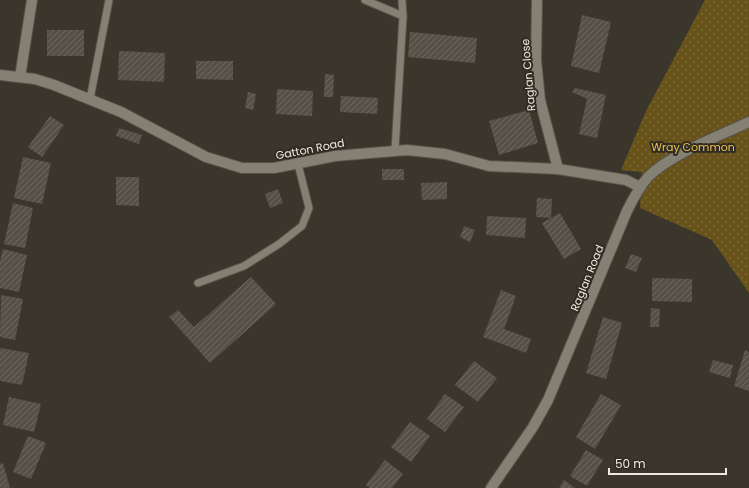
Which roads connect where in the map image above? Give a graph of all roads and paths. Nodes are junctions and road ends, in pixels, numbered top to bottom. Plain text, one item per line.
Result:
1 (32, 0) edge
2 (109, 0) edge
3 (365, 0) edge
4 (402, 0) edge
5 (537, 0) edge
6 (403, 16) junction
7 (0, 75) edge
8 (20, 77) junction
9 (90, 100) junction
10 (749, 122) edge
11 (395, 150) junction
12 (298, 164) junction
13 (558, 169) junction
14 (640, 187) junction
15 (198, 283) dead end
16 (491, 488) edge

1 - 8 street
2 - 9 lane
3 - 6 lane
4 - 6 lane
5 - 13 street, Raglan Close
6 - 11 lane
7 - 8 street, Gatton Road
8 - 9 street, Gatton Road
9 - 12 street, Gatton Road
10 - 14 street, Raglan Road
11 - 12 street, Gatton Road
11 - 13 street, Gatton Road
12 - 15 lane
13 - 14 street, Gatton Road
14 - 16 street, Raglan Road

